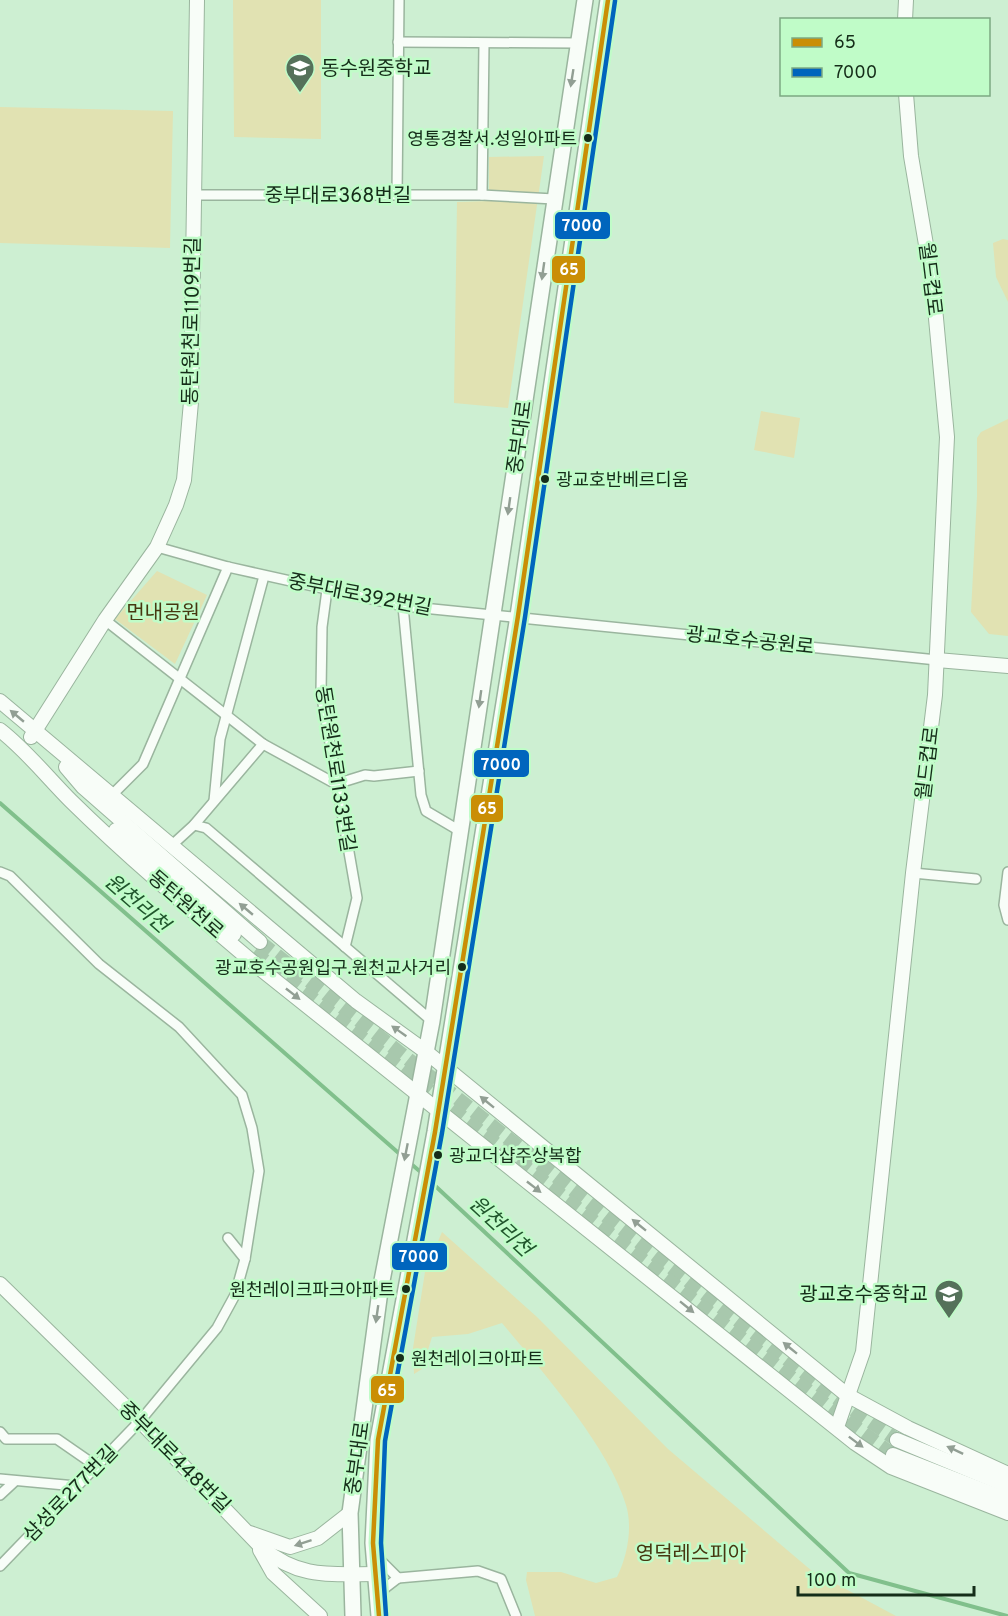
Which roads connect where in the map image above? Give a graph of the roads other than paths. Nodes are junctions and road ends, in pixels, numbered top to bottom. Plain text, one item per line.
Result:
1 (197, 0) edge
2 (399, 0) edge
3 (585, 0) edge
4 (608, 0) edge
5 (906, 0) edge
6 (905, 18) edge
7 (398, 42) junction
8 (577, 43) junction
9 (484, 44) junction
10 (906, 96) edge
11 (194, 195) junction
12 (397, 195) junction
13 (482, 195) junction
14 (554, 199) junction
15 (157, 548) junction
16 (228, 567) junction
17 (264, 576) junction
18 (327, 590) junction
19 (403, 606) junction
20 (493, 614) junction
21 (518, 616) junction
22 (105, 620) junction
23 (937, 660) junction
24 (1008, 666) edge
25 (180, 678) junction
26 (0, 701) edge
27 (226, 715) junction
28 (0, 730) edge
29 (36, 731) junction
30 (263, 744) junction
31 (22, 747) junction
32 (419, 771) junction
33 (336, 784) junction
34 (111, 796) junction
35 (214, 801) junction
36 (194, 825) junction
37 (460, 831) junction
38 (171, 846) junction
39 (0, 872) edge
40 (1008, 872) edge
41 (913, 873) junction
42 (976, 879) dead end
43 (1008, 921) edge
44 (345, 947) junction
45 (432, 1021) junction
46 (425, 1051) junction
47 (445, 1067) junction
48 (418, 1093) junction
49 (438, 1112) junction
50 (228, 1238) dead end
51 (245, 1259) junction
52 (0, 1284) edge
53 (847, 1395) junction
54 (140, 1421) junction
55 (837, 1427) junction
56 (0, 1432) edge
57 (897, 1440) tunnel mouth
58 (893, 1455) tunnel mouth
59 (96, 1466) junction
60 (1008, 1474) edge
61 (0, 1479) edge
62 (14, 1482) junction
63 (76, 1486) junction
64 (1008, 1486) edge
65 (0, 1495) edge
66 (1008, 1500) edge
67 (350, 1513) junction
68 (1008, 1513) edge
69 (250, 1533) junction
70 (374, 1553) junction
71 (2, 1561) edge
72 (350, 1574) junction
73 (376, 1574) junction
74 (398, 1578) junction
75 (378, 1600) junction
76 (320, 1616) edge
77 (353, 1616) edge
78 (379, 1616) edge
79 (516, 1616) edge

1 - 11 main road, 동탄원천로1109번길
2 - 7 street
3 - 8 main road, 중부대로
4 - 21 main road, 중부대로
5 - 6 main road
7 - 9 street
7 - 12 street
8 - 9 street
8 -> 14 main road, 중부대로
9 - 13 street
10 - 23 main road, 월드컵로
11 - 12 street, 중부대로368번길
11 - 15 main road, 동탄원천로1109번길
12 - 13 street, 중부대로368번길
13 - 14 street, 중부대로368번길
14 -> 20 main road, 중부대로
15 - 16 street, 중부대로392번길
15 - 22 main road, 동탄원천로1109번길
16 - 17 street, 중부대로392번길
16 - 25 street
17 - 18 street, 중부대로392번길
17 - 27 street, 중부대로392번길
18 - 19 street, 중부대로392번길
18 - 33 street, 동탄원천로1133번길
19 - 20 street, 중부대로392번길
19 - 32 street
20 - 21 street, 광교호수공원로
20 -> 37 main road, 중부대로
21 - 23 street, 광교호수공원로
21 - 47 main road, 중부대로
22 - 25 street
22 - 29 main road, 동탄원천로1109번길
23 - 24 main road, 광교호수공원로
23 - 41 main road, 월드컵로
25 - 27 street
25 - 34 street
29 -> 26 main road, 동탄원천로
27 - 30 street
27 - 35 street, 중부대로392번길
28 - 31 main road, 동탄원천로
29 - 31 main road, 동탄원천로1109번길
29 - 31 main road
29 - 34 main road, 동탄원천로
30 - 33 street
30 - 35 street
31 -> 48 main road, 동탄원천로
32 - 33 street
32 - 37 street
33 - 44 street, 동탄원천로1133번길
34 - 38 main road, 동탄원천로
35 - 36 street
36 - 38 street
36 - 44 street
37 - 45 main road, 중부대로
46 -> 38 main road, 동탄원천로
39 - 51 street, 삼성로277번길
40 - 43 street
41 - 42 street
41 - 53 main road, 월드컵로
44 - 45 street
45 - 46 main road, 중부대로
46 - 47 main road, 동탄원천로
46 - 48 main road, 중부대로
47 - 49 main road, 중부대로
53 -> 47 main road, 동탄원천로
48 - 49 main road, 동탄원천로
48 -> 67 main road, 중부대로
49 -> 55 main road, 동탄원천로
49 - 70 main road, 중부대로
50 - 51 street
51 - 54 street, 삼성로277번길
52 - 54 main road, 중부대로448번길
53 - 55 main road, 월드컵로
60 -> 53 main road, 동탄원천로
54 - 59 street, 삼성로277번길
54 - 69 main road, 중부대로448번길
55 -> 68 main road, 동탄원천로
56 - 59 street
57 - 64 main road
58 - 66 main road
59 - 63 street, 삼성로277번길
61 - 62 street
62 - 63 street
62 - 65 street
63 - 71 street, 삼성로277번길
67 -> 69 main road
67 - 72 main road, 중부대로
69 - 72 main road, 중부대로448번길
69 - 76 main road
70 - 73 main road, 중부대로
70 - 74 street
72 - 73 main road, 중부대로448번길
72 - 77 main road, 중부대로
73 - 75 main road, 중부대로
74 - 75 street
74 - 79 street
75 - 78 main road, 중부대로

